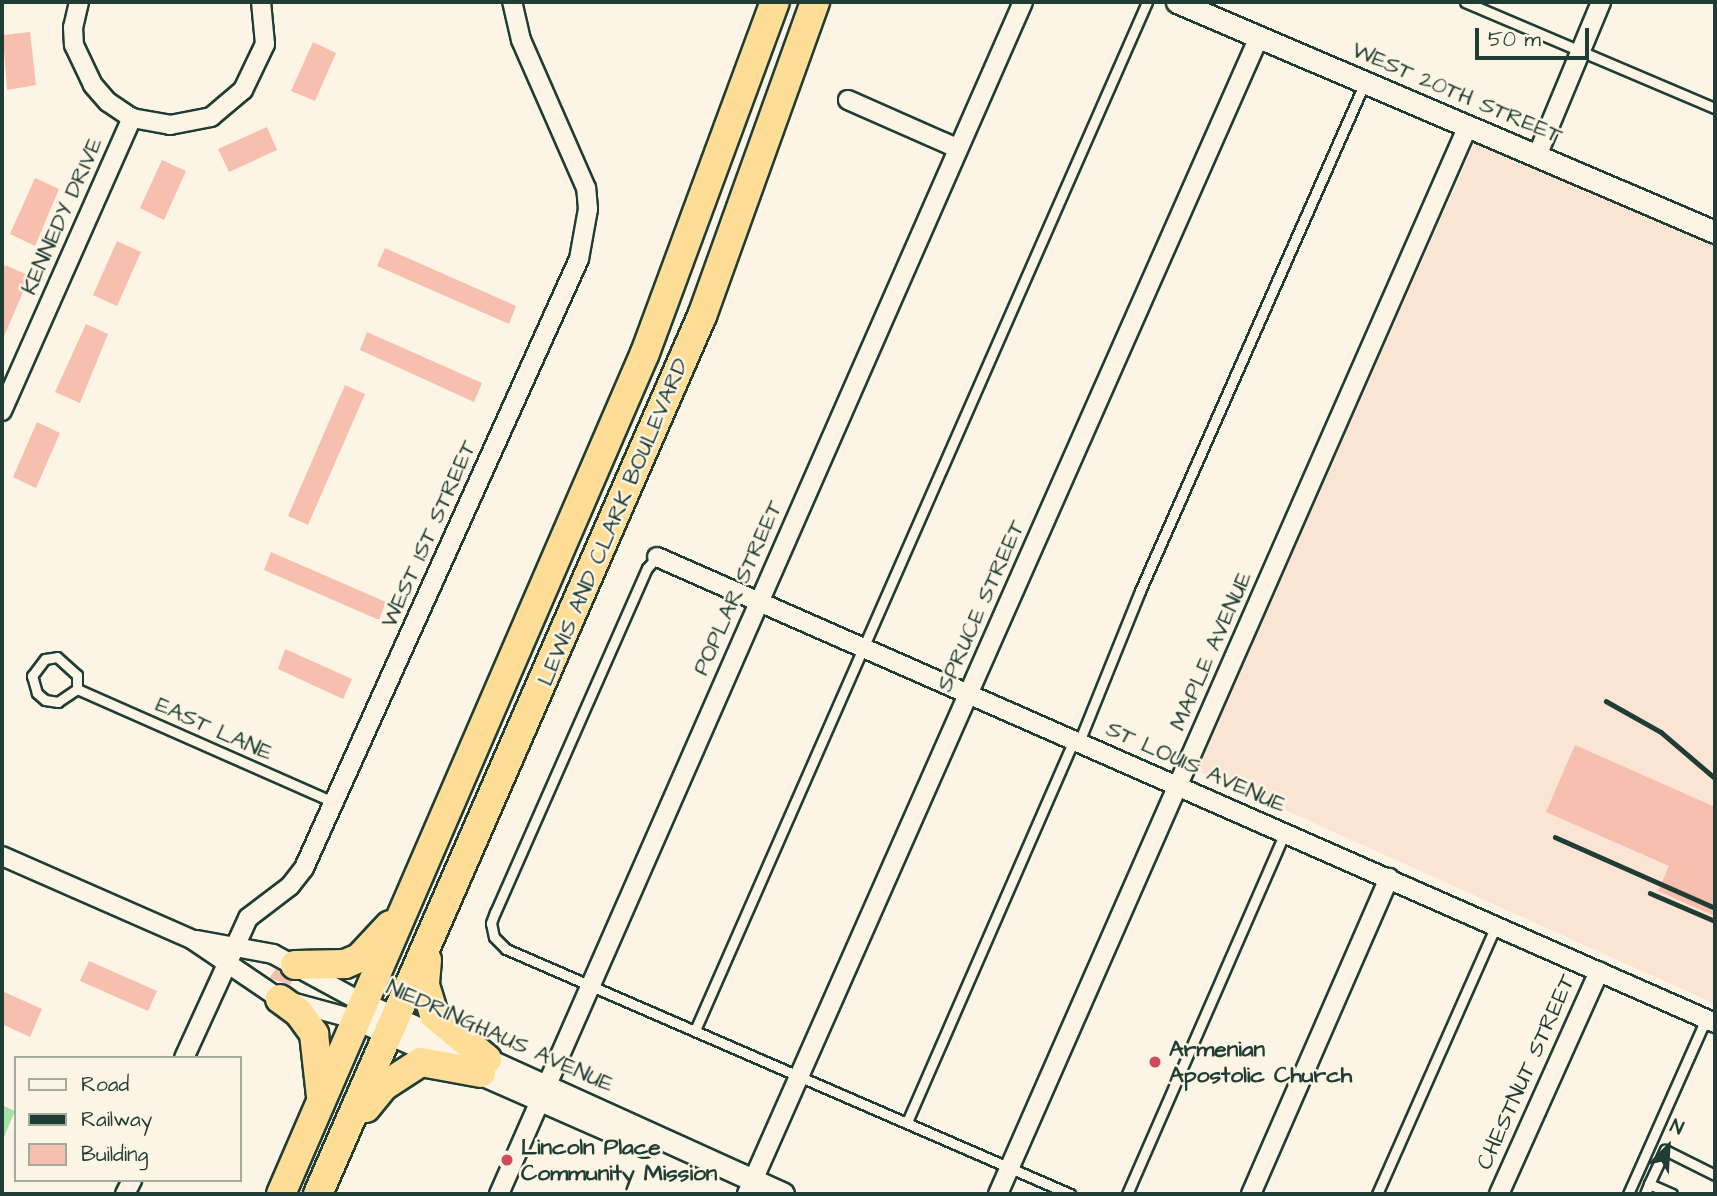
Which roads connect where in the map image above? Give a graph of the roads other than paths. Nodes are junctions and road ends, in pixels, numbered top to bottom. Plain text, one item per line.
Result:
1 (79, 2) edge
2 (261, 2) edge
3 (512, 2) edge
4 (775, 2) edge
5 (815, 2) edge
6 (1023, 2) edge
7 (1147, 2) edge
8 (1178, 2) edge
9 (1465, 2) edge
10 (1601, 2) edge
11 (1259, 37) junction
12 (1580, 51) junction
13 (1365, 82) junction
14 (848, 100) dead end
15 (1715, 108) edge
16 (132, 118) junction
17 (1468, 126) junction
18 (957, 148) junction
19 (1537, 156) junction
20 (1715, 232) edge
21 (2, 411) edge
22 (657, 557) joint
23 (758, 601) junction
24 (864, 647) junction
25 (77, 689) junction
26 (969, 693) junction
27 (1076, 741) junction
28 (1178, 786) junction
29 (334, 803) junction
30 (1285, 832) junction
31 (2, 856) edge
32 (1389, 878) junction
33 (409, 901) junction
34 (1496, 925) junction
35 (193, 940) junction
36 (234, 946) junction
37 (427, 949) junction
38 (227, 963) junction
39 (295, 965) junction
40 (1598, 971) junction
41 (592, 982) junction
42 (280, 999) junction
43 (361, 1012) junction
44 (1711, 1021) edge
45 (394, 1027) junction
46 (696, 1028) junction
47 (185, 1056) edge
48 (484, 1066) junction
49 (800, 1076) junction
50 (543, 1093) junction
51 (321, 1105) junction
52 (907, 1122) junction
53 (345, 1135) junction
54 (1010, 1167) junction
55 (1715, 1175) edge
56 (1649, 1184) junction
57 (752, 1190) edge
58 (282, 1194) edge
59 (318, 1194) edge
60 (499, 1194) edge
61 (783, 1194) edge
62 (998, 1194) edge
63 (1070, 1194) edge
64 (1127, 1194) edge
65 (1251, 1194) edge
66 (1377, 1194) edge
67 (1499, 1194) edge
68 (1628, 1194) edge
69 (1645, 1194) edge
70 (1672, 1194) edge

1 - 16 street
2 - 16 street
3 - 29 street, WEST 1ST STREET
4 - 33 highway, LEWIS AND CLARK BOULEVARD
5 - 37 highway, LEWIS AND CLARK BOULEVARD
6 - 18 street, POPLAR STREET
7 - 24 lane
8 - 11 street, WEST 20TH STREET
9 - 12 lane
10 - 12 street
11 - 13 street, WEST 20TH STREET
11 - 26 street, SPRUCE STREET
12 - 15 lane
12 - 19 street
13 - 17 street, WEST 20TH STREET
13 - 27 lane
14 - 18 street
16 - 21 street, KENNEDY DRIVE
17 - 19 street, WEST 20TH STREET
17 - 28 street, MAPLE AVENUE
18 - 23 street, POPLAR STREET
19 - 20 street, WEST 20TH STREET
22 - 23 street, ST LOUIS AVENUE
22 - 41 lane
23 - 24 street, ST LOUIS AVENUE
23 - 41 street, POPLAR STREET
24 - 26 street, ST LOUIS AVENUE
24 - 46 lane
25 - 25 lane
25 - 29 lane, EAST LANE
26 - 27 street, ST LOUIS AVENUE
26 - 49 street, SPRUCE STREET
27 - 28 street, ST LOUIS AVENUE
27 - 52 lane
28 - 30 street, ST LOUIS AVENUE
28 - 54 street, MAPLE AVENUE
29 - 36 street, WEST 1ST STREET
30 - 32 street, ST LOUIS AVENUE
30 - 64 lane
31 - 35 street, NIEDRINGHAUS AVENUE
32 - 34 street, ST LOUIS AVENUE
32 - 65 street
33 - 39 highway
33 - 43 highway, LEWIS AND CLARK BOULEVARD
34 - 40 street, ST LOUIS AVENUE
34 - 66 lane
35 - 36 street, NIEDRINGHAUS AVENUE
35 - 38 street, NIEDRINGHAUS AVENUE
36 - 38 street, WEST 1ST STREET
36 - 39 street, NIEDRINGHAUS AVENUE
37 - 45 highway, LEWIS AND CLARK BOULEVARD
37 - 48 highway
38 - 42 street, NIEDRINGHAUS AVENUE
38 - 47 street, WEST 1ST STREET
39 - 43 street, NIEDRINGHAUS AVENUE
40 - 44 street, ST LOUIS AVENUE
40 - 67 street, CHESTNUT STREET
41 - 46 lane
41 - 50 street, POPLAR STREET
42 - 43 street, NIEDRINGHAUS AVENUE
42 - 51 highway
43 - 45 street, NIEDRINGHAUS AVENUE
43 - 51 highway, LEWIS AND CLARK BOULEVARD
44 - 68 lane
45 - 48 street, NIEDRINGHAUS AVENUE
45 - 53 highway, LEWIS AND CLARK BOULEVARD
46 - 49 lane
48 - 50 street, NIEDRINGHAUS AVENUE
48 - 53 highway
49 - 52 lane
49 - 57 street, SPRUCE STREET
50 - 57 street, NIEDRINGHAUS AVENUE
50 - 60 street, POPLAR STREET
51 - 58 highway, LEWIS AND CLARK BOULEVARD
52 - 54 lane
53 - 59 highway
54 - 62 street, MAPLE AVENUE
54 - 63 lane
55 - 56 lane
56 - 69 lane
56 - 70 lane
57 - 61 street, NIEDRINGHAUS AVENUE

